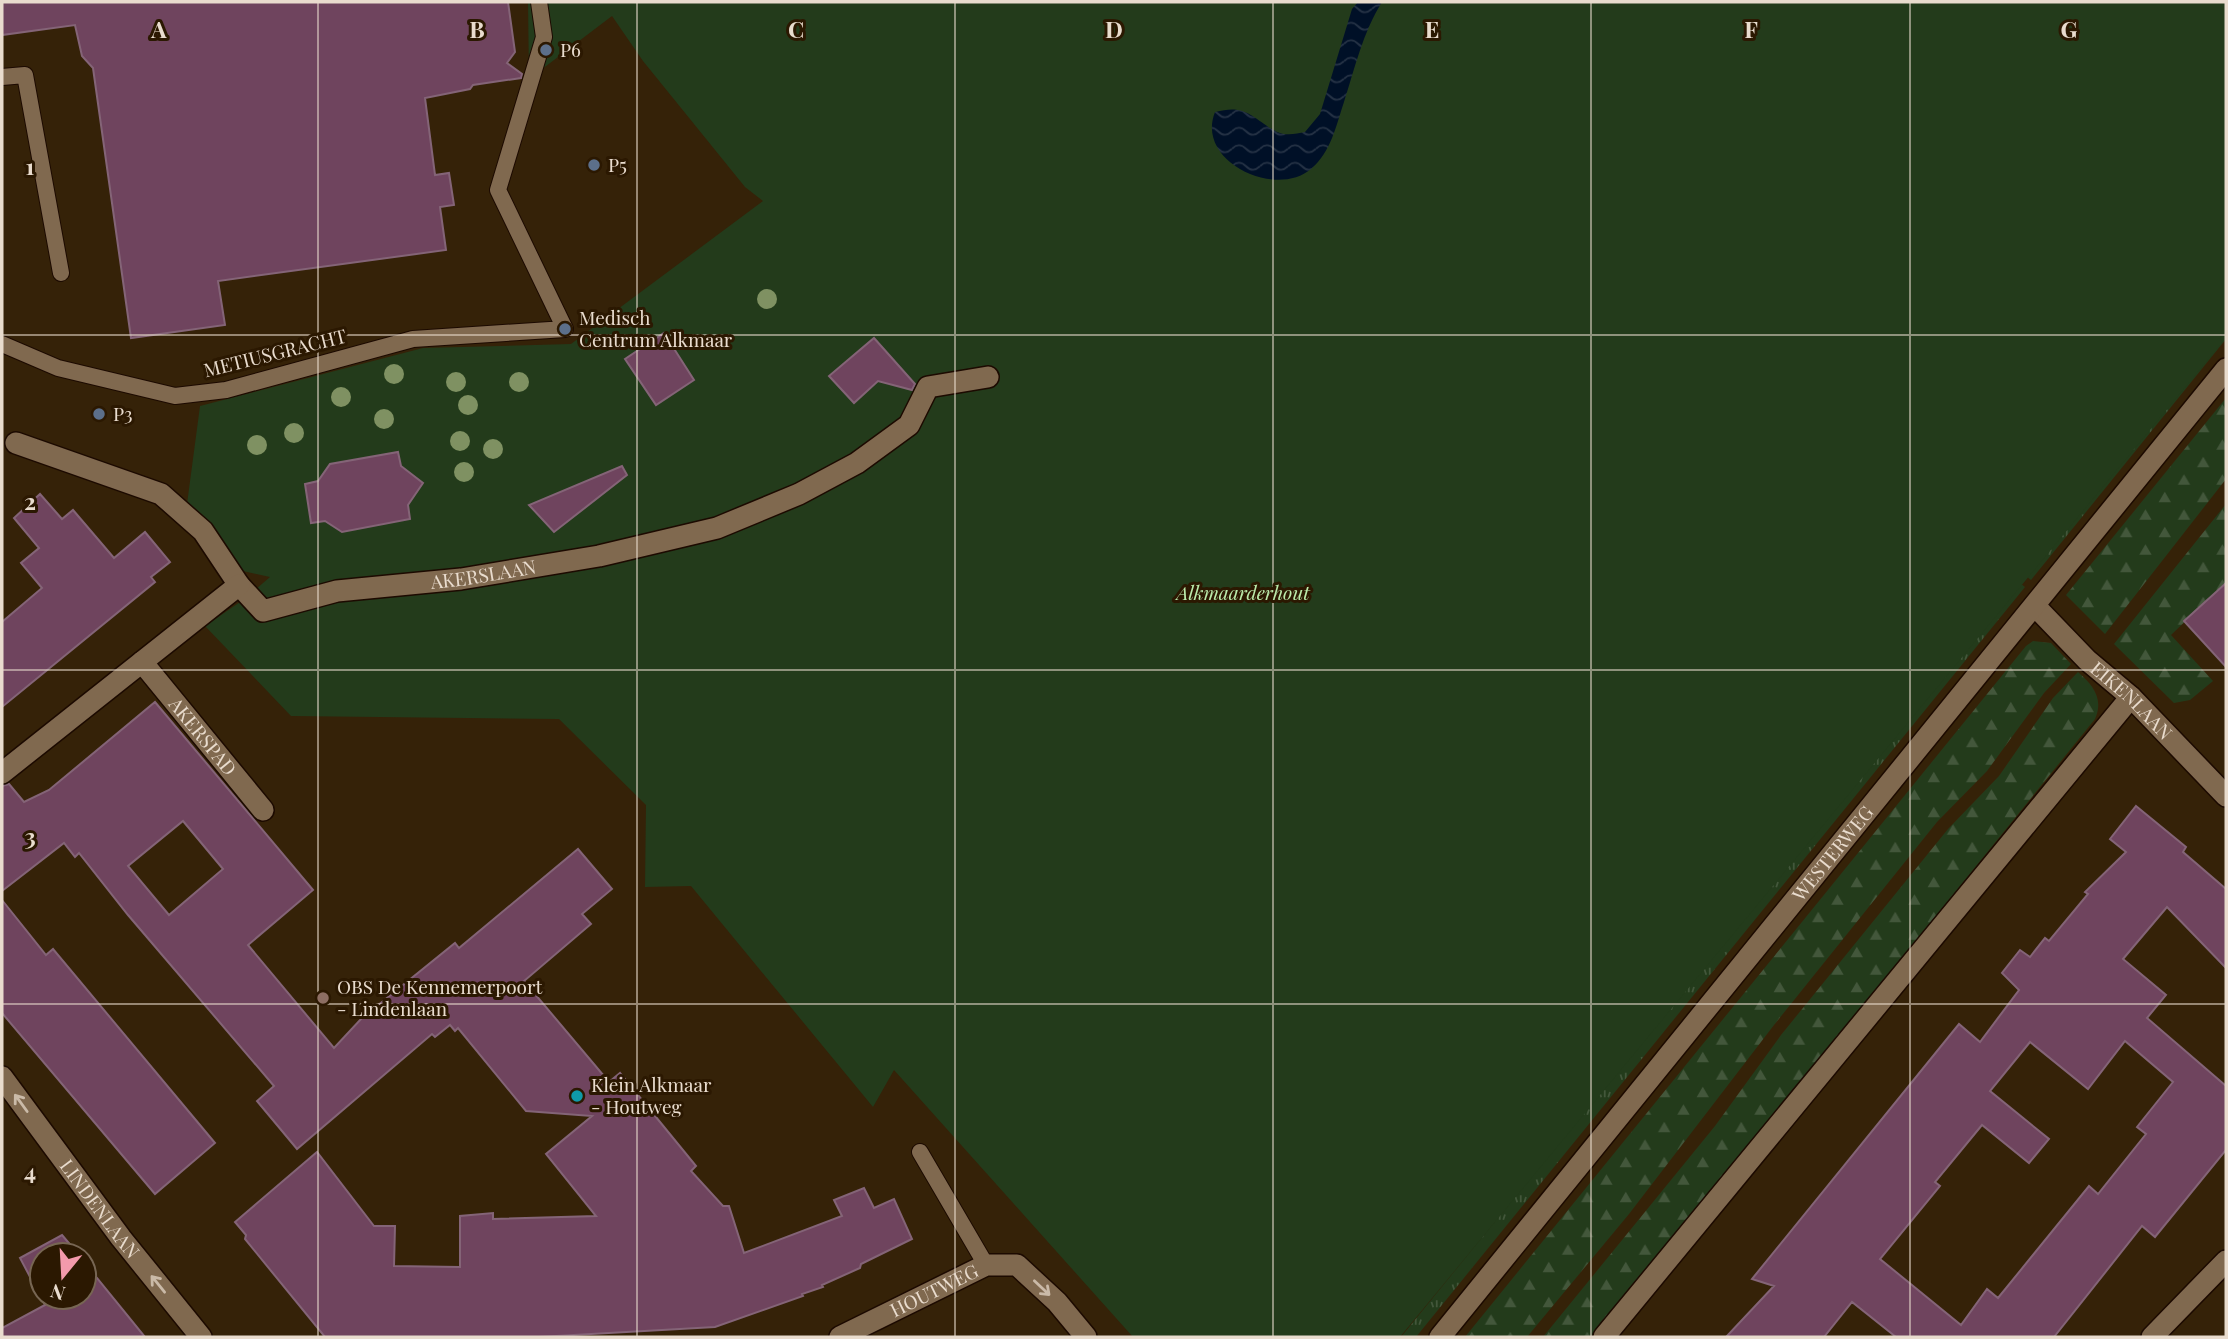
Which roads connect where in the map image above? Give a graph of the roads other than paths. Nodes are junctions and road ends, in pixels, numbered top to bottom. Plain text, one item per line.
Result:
1 (539, 2) edge
2 (2, 78) edge
3 (61, 272) dead end
4 (2, 344) edge
5 (2226, 369) edge
6 (988, 377) dead end
7 (16, 443) dead end
8 (239, 585) junction
9 (2035, 606) junction
10 (142, 662) junction
11 (2131, 697) junction
12 (2, 773) edge
13 (2226, 796) edge
14 (262, 810) dead end
15 (2, 1077) edge
16 (920, 1152) dead end
17 (2226, 1261) edge
18 (986, 1265) junction
19 (201, 1337) edge
20 (840, 1337) edge
21 (1086, 1337) edge
22 (1440, 1337) edge
23 (1605, 1337) edge
24 (2152, 1337) edge

1 - 4 lane, METIUSGRACHT
2 - 3 lane
5 - 9 street, WESTERWEG
6 - 8 street, AKERSLAAN
7 - 8 street
8 - 10 street
9 - 11 street, EIKENLAAN
9 - 22 street, WESTERWEG
10 - 12 street
10 - 14 street, AKERSPAD
11 - 13 street, EIKENLAAN
11 - 23 street
19 -> 15 street, LINDENLAAN
16 - 18 lane
17 - 24 street
18 - 20 street, HOUTWEG
18 -> 21 street, HOUTWEG

